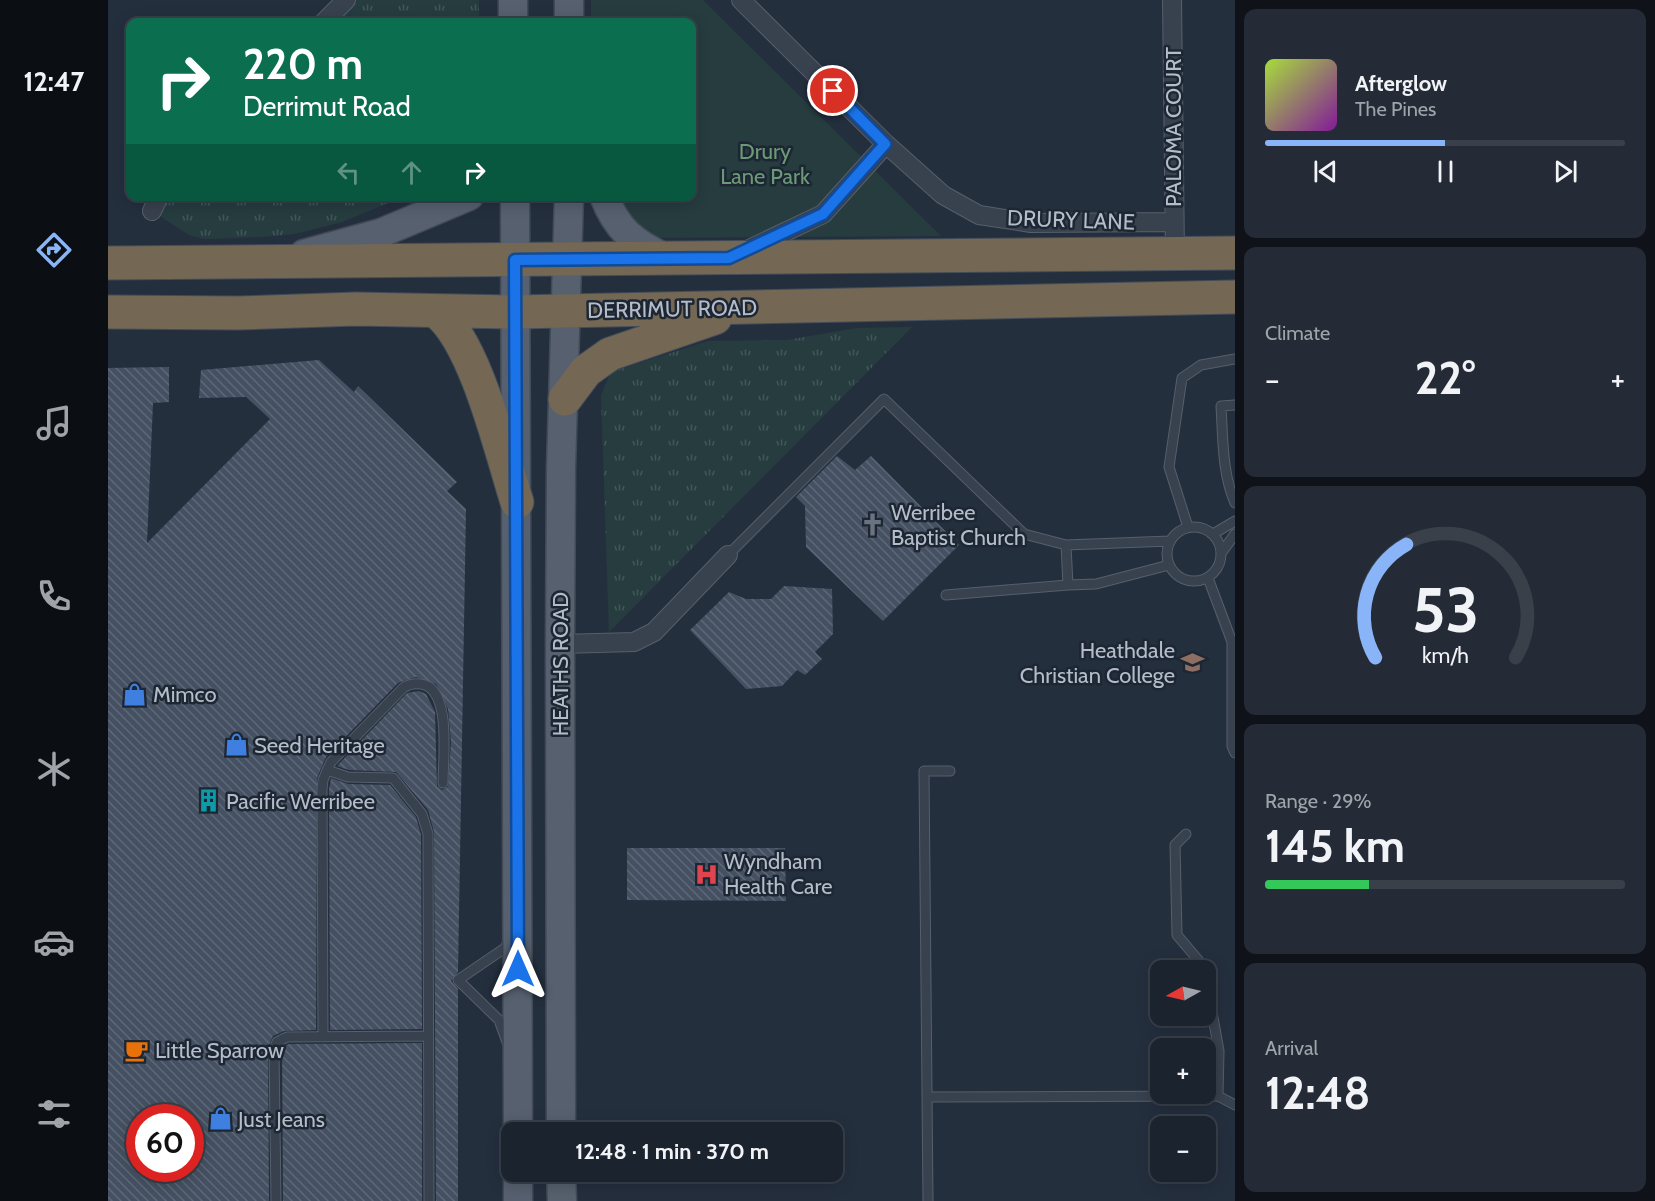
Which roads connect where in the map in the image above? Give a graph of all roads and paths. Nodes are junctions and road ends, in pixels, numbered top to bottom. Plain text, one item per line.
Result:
1 (346, 0) edge
2 (513, 0) edge
3 (569, 0) edge
4 (741, 0) edge
5 (1172, 0) edge
6 (328, 18) edge
7 (513, 18) edge
8 (569, 18) edge
9 (885, 144) junction
10 (457, 201) edge
11 (515, 201) edge
12 (569, 201) edge
13 (607, 201) edge
14 (1173, 222) junction
15 (1235, 253) edge
16 (1175, 254) junction
17 (666, 258) junction
18 (729, 258) junction
19 (569, 259) junction
20 (515, 260) junction
21 (276, 262) junction
22 (108, 263) edge
23 (1176, 296) junction
24 (1235, 297) edge
25 (745, 308) junction
26 (108, 312) edge
27 (437, 312) junction
28 (516, 312) junction
29 (566, 312) junction
30 (1235, 359) edge
31 (565, 399) junction
32 (1235, 405) edge
33 (1235, 461) edge
34 (1225, 462) junction
35 (517, 502) junction
36 (1235, 503) edge
37 (1235, 521) edge
38 (1188, 527) junction
39 (1213, 534) junction
40 (1235, 534) edge
41 (1170, 541) junction
42 (1066, 545) junction
43 (1222, 552) junction
44 (728, 555) joint
45 (1169, 565) junction
46 (1208, 578) junction
47 (1068, 585) junction
48 (946, 595) dead end
49 (560, 644) junction
50 (518, 719) junction
51 (1235, 753) edge
52 (327, 770) junction
53 (950, 771) dead end
54 (443, 783) dead end
55 (1186, 834) dead end
56 (517, 926) junction
57 (1198, 960) edge
58 (1215, 1026) edge
59 (323, 1036) junction
60 (428, 1036) junction
61 (519, 1076) junction
62 (1218, 1096) junction
63 (928, 1097) junction
64 (1235, 1105) edge
65 (518, 1122) edge
66 (561, 1122) edge
67 (518, 1182) edge
68 (561, 1182) edge
69 (276, 1201) edge
70 (429, 1201) edge
71 (518, 1201) edge
72 (562, 1201) edge
73 (928, 1201) edge

1 - 6 street
2 - 7 main road
3 - 8 main road
4 - 9 street, DRURY LANE
5 - 14 street, PALOMA COURT
9 - 14 street, DRURY LANE
9 - 18 street
10 - 21 main road
11 - 20 main road, HEATHS ROAD
12 - 19 main road, HEATHS ROAD
13 - 17 main road
14 - 16 street, PALOMA COURT
15 - 16 highway
16 - 18 highway
16 - 23 highway
17 - 18 highway
17 - 19 highway
19 - 20 highway
19 - 29 main road, HEATHS ROAD
20 - 21 highway
20 - 28 main road, HEATHS ROAD
21 - 22 highway
23 - 24 highway, DERRIMUT ROAD
23 - 25 highway, DERRIMUT ROAD
25 - 29 highway, DERRIMUT ROAD
25 - 31 highway
26 - 27 highway, DERRIMUT ROAD
27 - 28 highway, DERRIMUT ROAD
27 - 35 highway
28 - 29 highway, DERRIMUT ROAD
28 - 35 main road, HEATHS ROAD
29 - 31 main road, HEATHS ROAD
30 - 38 lane
31 - 49 main road, HEATHS ROAD
32 - 34 lane
33 - 34 lane
34 - 36 lane
35 - 50 main road, HEATHS ROAD
37 - 39 lane
38 - 39 lane
38 - 41 lane
39 - 43 lane
40 - 43 lane
41 - 42 lane
41 - 45 lane
42 - 44 lane
42 - 47 lane
43 - 46 lane
44 - 49 street
45 - 46 lane
45 - 47 lane
46 - 51 lane
47 - 48 lane
49 - 50 main road
49 - 66 main road, HEATHS ROAD
50 - 56 main road, HEATHS ROAD
52 - 54 lane
52 - 59 lane
52 - 60 lane
53 - 63 lane
55 - 57 lane
56 - 61 main road, HEATHS ROAD
56 - 61 lane
58 - 62 lane
59 - 60 lane
59 - 69 lane
60 - 70 lane
61 - 65 main road, HEATHS ROAD
62 - 63 lane
62 - 64 lane
63 - 73 lane
67 - 71 main road
68 - 72 main road

